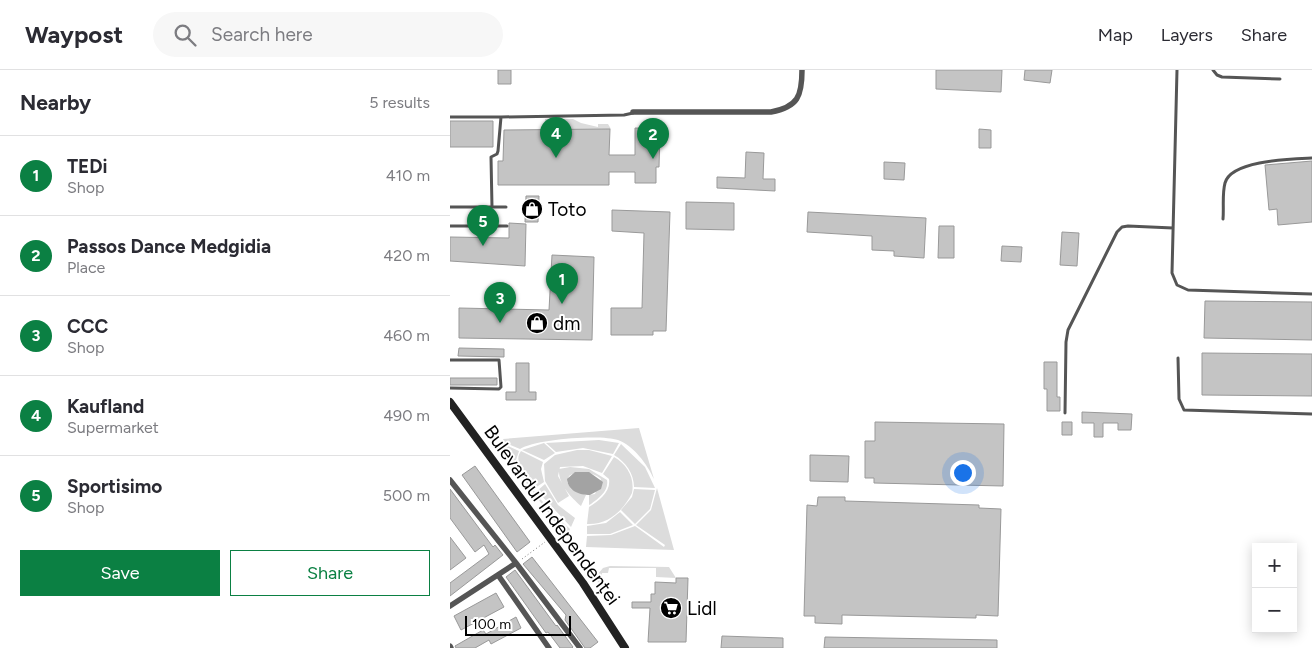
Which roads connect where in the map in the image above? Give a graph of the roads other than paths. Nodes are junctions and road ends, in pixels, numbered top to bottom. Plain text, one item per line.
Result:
1 (802, 70) edge
2 (1177, 70) edge
3 (1213, 70) edge
4 (1280, 79) dead end
5 (634, 112) joint
6 (450, 117) edge
7 (501, 117) junction
8 (1312, 158) edge
9 (492, 206) junction
10 (450, 207) edge
11 (506, 207) dead end
12 (1223, 219) dead end
13 (450, 226) edge
14 (507, 226) dead end
15 (1173, 228) junction
16 (1312, 294) edge
17 (1178, 358) dead end
18 (450, 360) edge
19 (450, 388) edge
20 (450, 402) edge
21 (1065, 413) dead end
22 (1312, 414) edge
23 (450, 480) edge
24 (516, 563) junction
25 (498, 575) junction
26 (450, 606) edge
27 (549, 648) edge
28 (580, 648) edge
29 (625, 648) edge

1 - 5 street
2 - 15 lane
3 - 4 lane
5 - 7 lane
6 - 7 lane
7 - 9 lane
8 - 12 lane
9 - 10 lane
9 - 11 lane
13 - 14 lane
15 - 16 lane
15 - 21 lane
17 - 22 lane
18 - 19 lane
20 - 29 main road, Bulevardul Independenței
23 - 24 street
24 - 25 street
24 - 28 street
25 - 26 street
25 - 27 street

